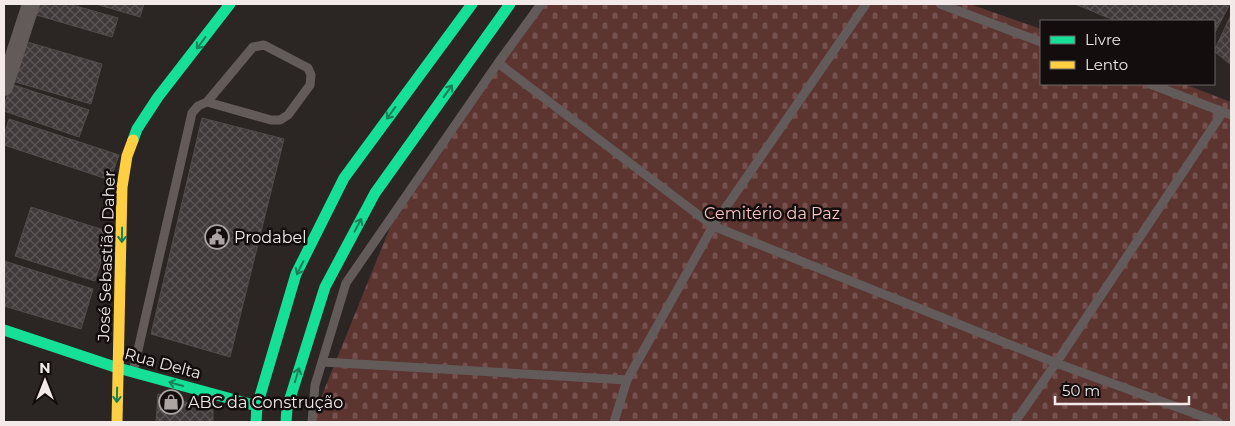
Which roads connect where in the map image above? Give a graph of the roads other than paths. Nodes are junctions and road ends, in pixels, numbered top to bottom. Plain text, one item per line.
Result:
1 (31, 4) edge
2 (230, 4) edge
3 (472, 4) edge
4 (510, 4) edge
5 (541, 4) edge
6 (866, 4) edge
7 (940, 4) edge
8 (1040, 42) edge
9 (498, 63) junction
10 (1153, 85) edge
11 (4, 87) edge
12 (207, 102) junction
13 (1227, 113) edge
14 (713, 226) junction
15 (4, 330) edge
16 (323, 362) junction
17 (1056, 363) junction
18 (118, 368) junction
19 (133, 372) junction
20 (627, 380) junction
21 (257, 406) junction
22 (117, 422) edge
23 (256, 422) edge
24 (286, 422) edge
25 (312, 422) edge
26 (614, 422) edge
27 (1015, 422) edge
28 (1218, 422) edge

1 - 11 street
2 -> 18 main road, José Sebastião Daher
3 -> 21 main road
24 -> 4 main road
5 - 9 lane
6 - 14 lane
7 - 8 lane
9 - 14 lane
9 - 16 lane
10 - 13 lane
12 - 12 lane
12 - 19 lane
13 - 17 lane
14 - 17 lane
14 - 20 lane
15 - 18 main road, Rua Delta
16 - 20 lane
16 - 25 lane
17 - 27 lane
17 - 28 lane
18 - 19 main road, Rua Delta
18 -> 22 main road, José Sebastião Daher
21 -> 19 main road, Rua Delta
20 - 26 lane
21 - 23 main road

